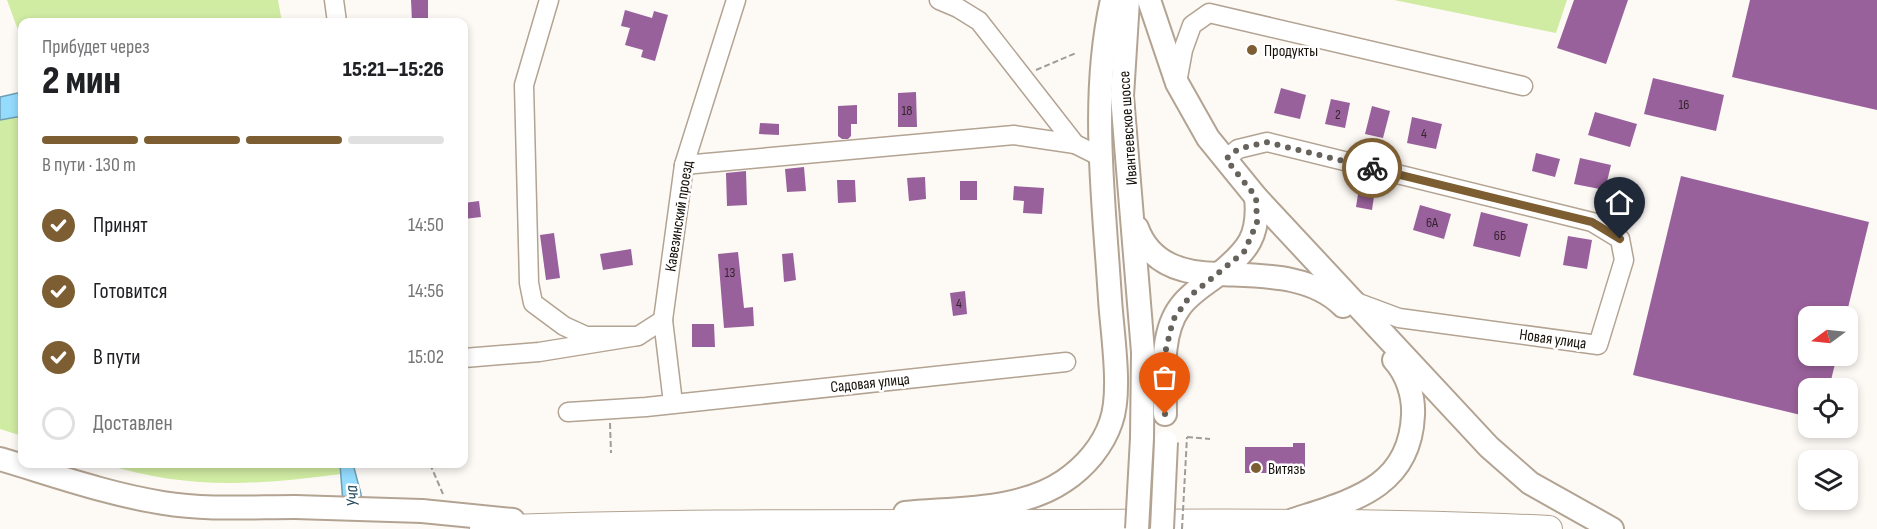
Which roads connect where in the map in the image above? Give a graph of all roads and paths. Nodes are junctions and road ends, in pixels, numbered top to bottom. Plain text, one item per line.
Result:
1 (334, 0) edge
2 (549, 0) edge
3 (736, 0) edge
4 (939, 0) edge
5 (1112, 0) edge
6 (1128, 0) edge
7 (1149, 0) edge
8 (336, 18) edge
9 (1076, 53) dead end
10 (1022, 75) junction
11 (1177, 83) junction
12 (1523, 86) dead end
13 (1075, 144) junction
14 (1101, 157) junction
15 (1226, 159) junction
16 (684, 165) junction
17 (1256, 197) junction
18 (1134, 220) junction
19 (1220, 274) junction
20 (1350, 299) junction
21 (663, 320) junction
22 (638, 336) junction
23 (468, 358) edge
24 (1066, 362) dead end
25 (673, 403) junction
26 (610, 410) junction
27 (568, 412) dead end
28 (1165, 414) junction
29 (1210, 439) dead end
30 (1176, 440) junction
31 (611, 453) dead end
32 (0, 459) edge
33 (18, 465) edge
34 (29, 468) edge
35 (432, 468) edge
36 (444, 500) dead end
37 (1285, 522) junction
38 (797, 524) junction
39 (586, 527) junction
40 (483, 529) edge
41 (1137, 529) edge
42 (1162, 529) edge
43 (1182, 529) edge
44 (1550, 529) edge
45 (1612, 529) edge

1 - 8 street
2 - 22 street
3 - 16 street, Кавезинский проезд
4 - 10 street
5 - 14 main road
6 - 18 main road, Ивантеевское шоссе
7 - 11 main road
9 - 10 path
10 - 13 street
11 - 12 street
11 - 15 main road
13 - 14 street
13 - 16 street
14 - 38 main road
15 - 17 main road
15 - 20 street, Новая улица
16 - 21 street, Кавезинский проезд
17 - 19 main road
17 - 20 main road
18 - 19 main road
18 - 28 main road, Ивантеевское шоссе
18 - 41 main road, Ивантеевское шоссе, bridge
19 - 28 main road
19 - 37 main road
20 - 45 main road
21 - 22 street
21 - 25 street, Кавезинский проезд
22 - 23 street
24 - 25 street, Садовая улица
25 - 26 street, Садовая улица
26 - 27 street, Садовая улица
26 - 31 path
28 - 30 main road, Ивантеевское шоссе
29 - 30 path
30 - 42 main road, Ивантеевское шоссе, bridge
30 - 43 path, bridge
32 - 33 main road, bridge
34 - 39 main road, bridge
35 - 36 path
37 - 38 highway
37 - 44 highway
38 - 39 highway
39 - 40 highway

